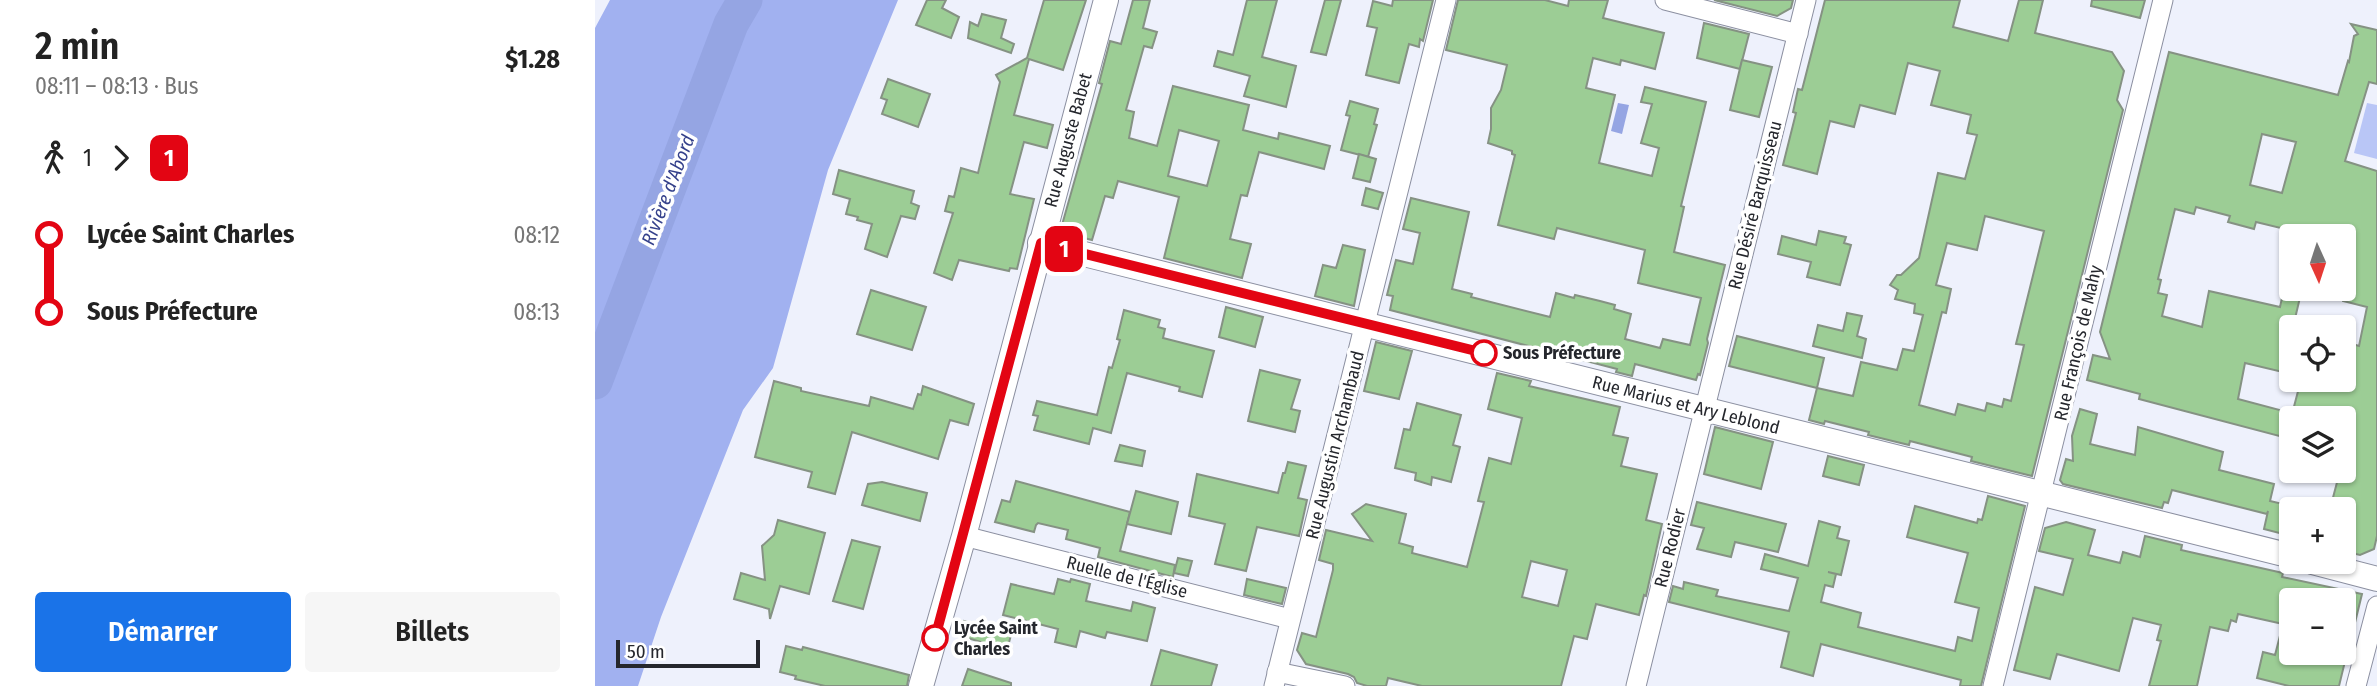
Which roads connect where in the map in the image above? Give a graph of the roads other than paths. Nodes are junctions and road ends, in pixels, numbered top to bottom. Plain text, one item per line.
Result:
1 (1106, 0) edge
2 (1446, 0) edge
3 (1665, 0) edge
4 (1806, 0) edge
5 (2163, 0) edge
6 (1798, 34) junction
7 (1041, 243) junction
8 (1366, 323) junction
9 (1703, 409) junction
10 (2042, 494) junction
11 (964, 536) junction
12 (2279, 553) edge
13 (2356, 574) edge
14 (2377, 579) edge
15 (2377, 606) edge
16 (1290, 619) junction
17 (1275, 679) edge
18 (921, 686) edge
19 (1345, 686) edge
20 (1636, 686) edge
21 (1993, 686) edge
22 (2356, 686) edge

1 - 7 street, Rue Auguste Babet
2 - 8 street, Rue Augustin Archambaud
3 - 6 street
4 - 6 street, Rue Désiré Barquisseau
5 - 10 street, Rue François de Mahy
6 - 9 street, Rue Désiré Barquisseau
7 - 8 street, Rue Marius et Ary Leblond
7 - 11 street, Rue Auguste Babet
8 - 9 street, Rue Marius et Ary Leblond
8 - 16 street, Rue Augustin Archambaud
9 - 10 street, Rue Marius et Ary Leblond
9 - 20 street, Rue Rodier
10 - 12 street, Rue Marius et Ary Leblond
10 - 21 street, Rue François de Mahy
11 - 16 street, Ruelle de l'Église
11 - 18 street, Rue Auguste Babet
13 - 14 street
15 - 22 street
16 - 17 street, Rue Augustin Archambaud
17 - 19 street

